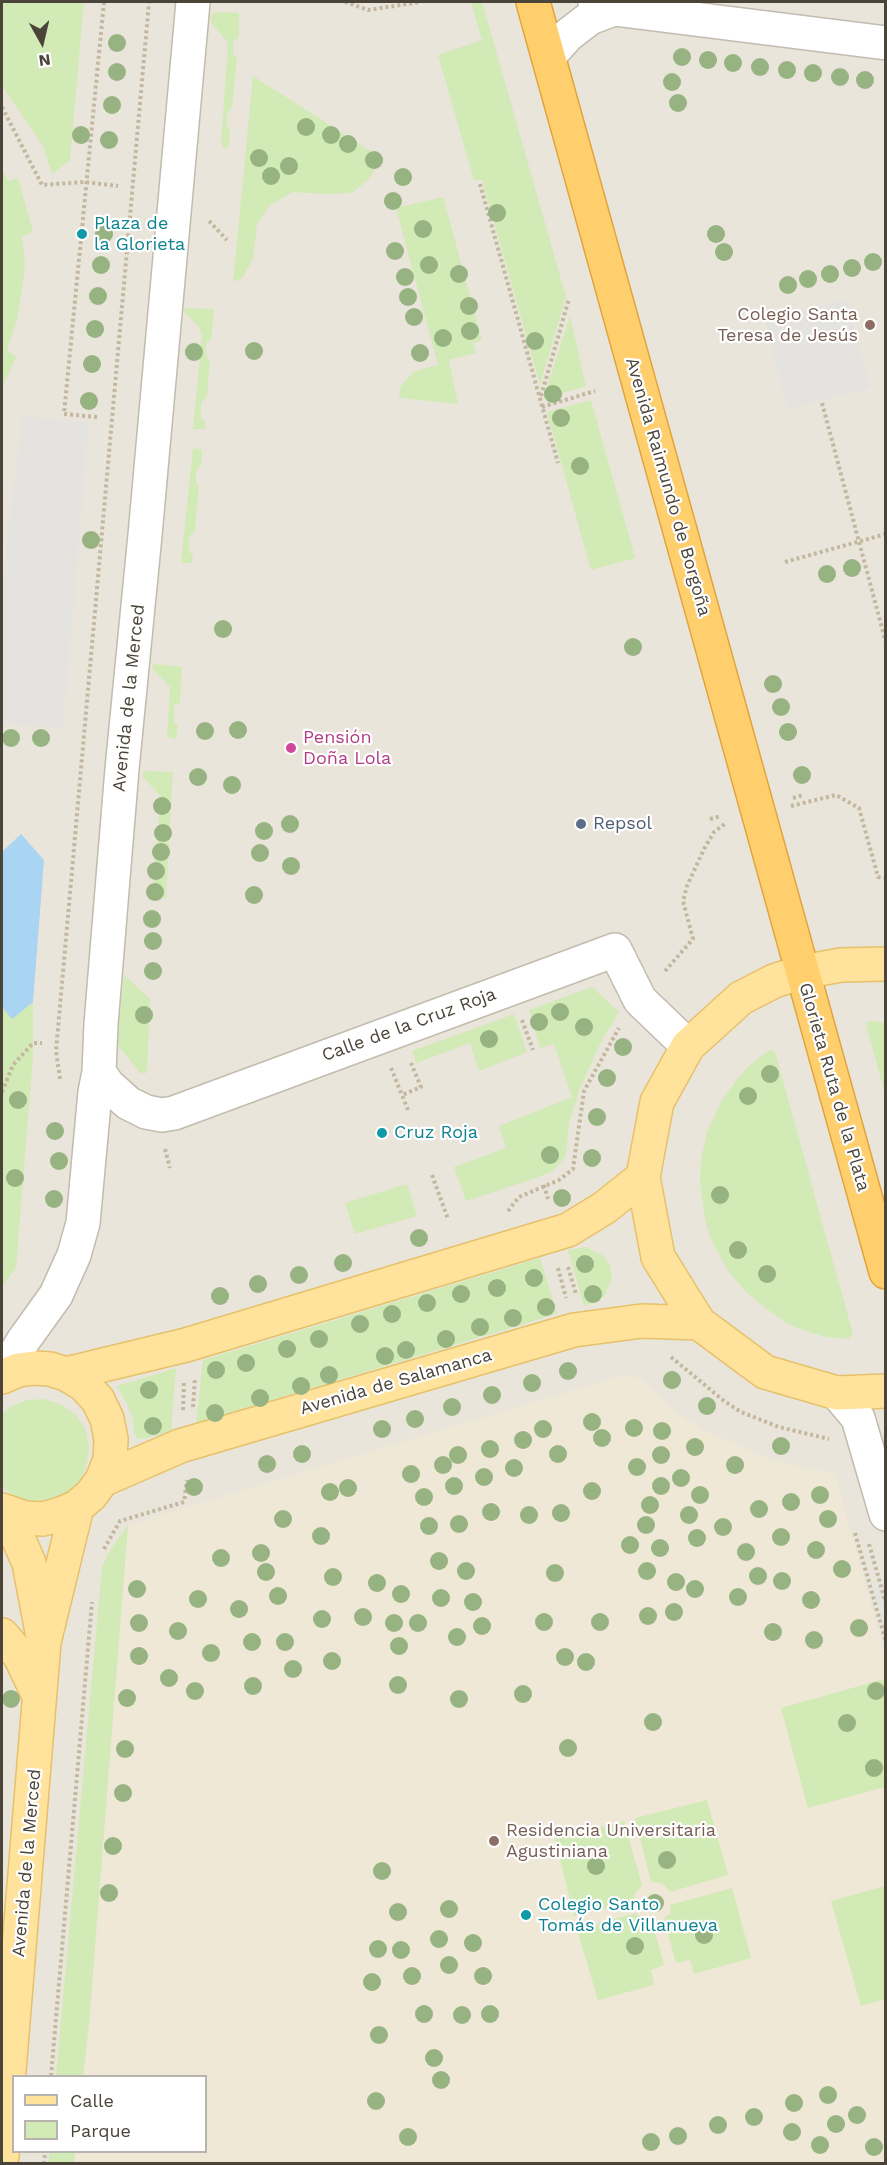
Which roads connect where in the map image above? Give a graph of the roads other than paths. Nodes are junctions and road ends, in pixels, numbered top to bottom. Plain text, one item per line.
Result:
1 (193, 2) edge
2 (533, 2) edge
3 (604, 5) edge
4 (885, 43) edge
5 (549, 56) junction
6 (885, 964) edge
7 (802, 972) junction
8 (688, 1047) junction
9 (99, 1072) junction
10 (643, 1177) junction
11 (885, 1272) edge
12 (699, 1323) junction
13 (66, 1374) junction
14 (2, 1376) edge
15 (885, 1391) edge
16 (837, 1393) junction
17 (102, 1480) junction
18 (77, 1507) junction
19 (4, 1512) edge
20 (876, 1526) edge
21 (2, 1635) edge
22 (44, 1642) junction
23 (39, 1696) junction
24 (2, 2156) edge

1 - 9 street, Avenida de la Merced
2 - 5 highway, Avenida Raimundo de Borgoña
3 - 4 street
3 - 5 street
5 - 7 highway, Avenida Raimundo de Borgoña
6 - 7 main road, Glorieta Ruta de la Plata
7 - 8 main road, Glorieta Ruta de la Plata
7 - 11 highway, Glorieta Ruta de la Plata
8 - 9 street, Calle de la Cruz Roja
8 - 10 main road, Glorieta Ruta de la Plata
9 - 14 street, Avenida de la Merced
10 - 12 main road, Glorieta Ruta de la Plata
10 - 13 main road
12 - 16 main road, Glorieta Ruta de la Plata
12 - 17 main road, Avenida de Salamanca
13 - 14 main road
13 - 17 main road
15 - 16 main road, Glorieta Ruta de la Plata
16 - 20 street
17 - 18 main road
18 - 19 main road
18 - 22 main road, Avenida de la Merced
19 - 22 main road, Avenida de la Merced
21 - 23 main road
22 - 23 main road, Avenida de la Merced
23 - 24 main road, Avenida de la Merced

